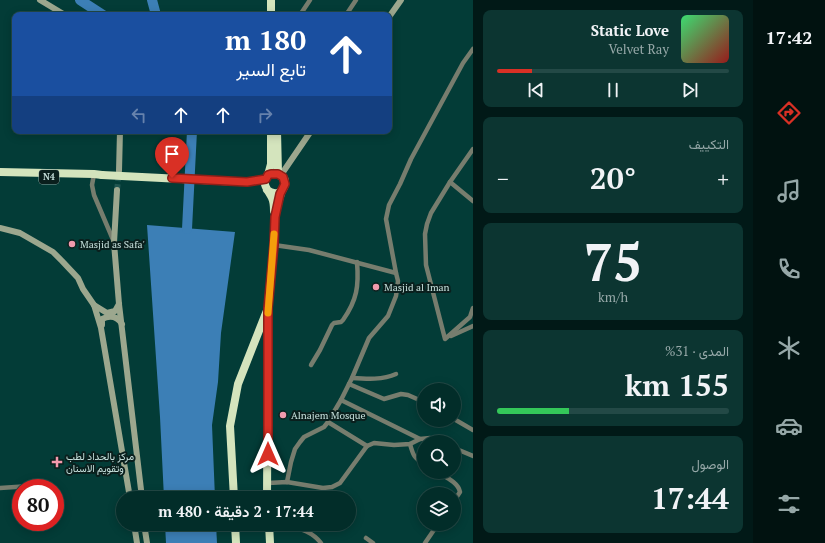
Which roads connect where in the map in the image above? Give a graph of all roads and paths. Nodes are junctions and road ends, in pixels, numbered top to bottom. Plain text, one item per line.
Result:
1 (40, 0) edge
2 (271, 0) edge
3 (310, 0) edge
4 (356, 0) edge
5 (401, 0) edge
6 (60, 12) edge
7 (271, 12) edge
8 (302, 12) edge
9 (348, 12) edge
10 (392, 13) edge
11 (473, 49) edge
12 (120, 134) edge
13 (271, 134) edge
14 (277, 134) edge
15 (309, 134) edge
16 (473, 149) edge
17 (119, 171) tunnel mouth
18 (0, 172) edge
19 (279, 174) junction
20 (97, 175) junction
21 (0, 176) edge
22 (267, 177) junction
23 (244, 182) junction
24 (450, 182) junction
25 (267, 189) junction
26 (117, 190) tunnel mouth
27 (282, 190) junction
28 (473, 201) edge
29 (275, 217) junction
30 (0, 228) edge
31 (114, 243) junction
32 (274, 245) junction
33 (357, 262) junction
34 (396, 273) junction
35 (119, 304) junction
36 (94, 305) junction
37 (268, 308) junction
38 (473, 308) edge
39 (122, 325) junction
40 (473, 326) edge
41 (101, 328) junction
42 (445, 339) junction
43 (311, 365) dead end
44 (396, 374) dead end
45 (352, 378) junction
46 (349, 384) junction
47 (417, 399) edge
48 (341, 400) junction
49 (328, 422) junction
50 (461, 423) edge
51 (473, 430) edge
52 (417, 438) edge
53 (417, 440) edge
54 (410, 444) junction
55 (367, 446) junction
56 (461, 451) edge
57 (473, 456) edge
58 (417, 459) edge
59 (448, 479) edge
60 (287, 482) junction
61 (268, 483) junction
62 (12, 487) edge
63 (458, 487) edge
64 (0, 488) edge
65 (129, 491) edge
66 (141, 491) edge
67 (234, 491) edge
68 (267, 491) edge
69 (135, 531) edge
70 (145, 531) edge
71 (235, 531) edge
72 (269, 531) edge
73 (306, 531) edge
74 (433, 531) edge
75 (366, 538) dead end
76 (137, 543) edge
77 (147, 543) edge
78 (236, 543) edge
79 (270, 543) edge
80 (321, 543) edge
81 (374, 543) edge
82 (425, 543) edge

1 - 6 main road
2 - 7 highway
3 - 8 street
4 - 9 street
5 - 10 main road
11 - 34 street
12 - 17 main road
13 - 22 highway
14 - 19 highway
15 - 19 main road
16 - 24 street
18 - 20 highway, N4
19 - 22 highway
19 - 27 highway
20 - 21 highway, N4
20 - 23 highway, bridge
20 - 31 street
22 - 23 highway
22 - 25 highway
23 - 25 highway
24 - 28 street
24 - 42 street
25 - 27 highway
25 - 29 highway
26 - 31 main road
27 - 29 highway
29 - 32 highway
30 - 36 main road
31 - 35 main road
32 - 33 street
32 - 37 highway
33 - 34 street
33 - 43 street
34 - 45 street
35 - 36 main road
35 - 39 main road
36 - 41 main road
37 - 61 highway
37 - 67 highway
38 - 42 street
39 - 41 main road
39 - 66 main road
40 - 42 street
41 - 65 main road
44 - 45 street
45 - 46 street
46 - 47 street
46 - 48 street
48 - 49 street
48 - 52 street
49 - 55 street
49 - 60 street
50 - 51 street
53 - 54 street
54 - 55 street
54 - 58 street
55 - 60 street
56 - 57 street
59 - 63 street
60 - 61 street
61 - 68 highway
62 - 64 street
69 - 76 main road
70 - 77 main road
71 - 78 highway
72 - 79 highway
73 - 80 street
74 - 82 street
75 - 81 street

